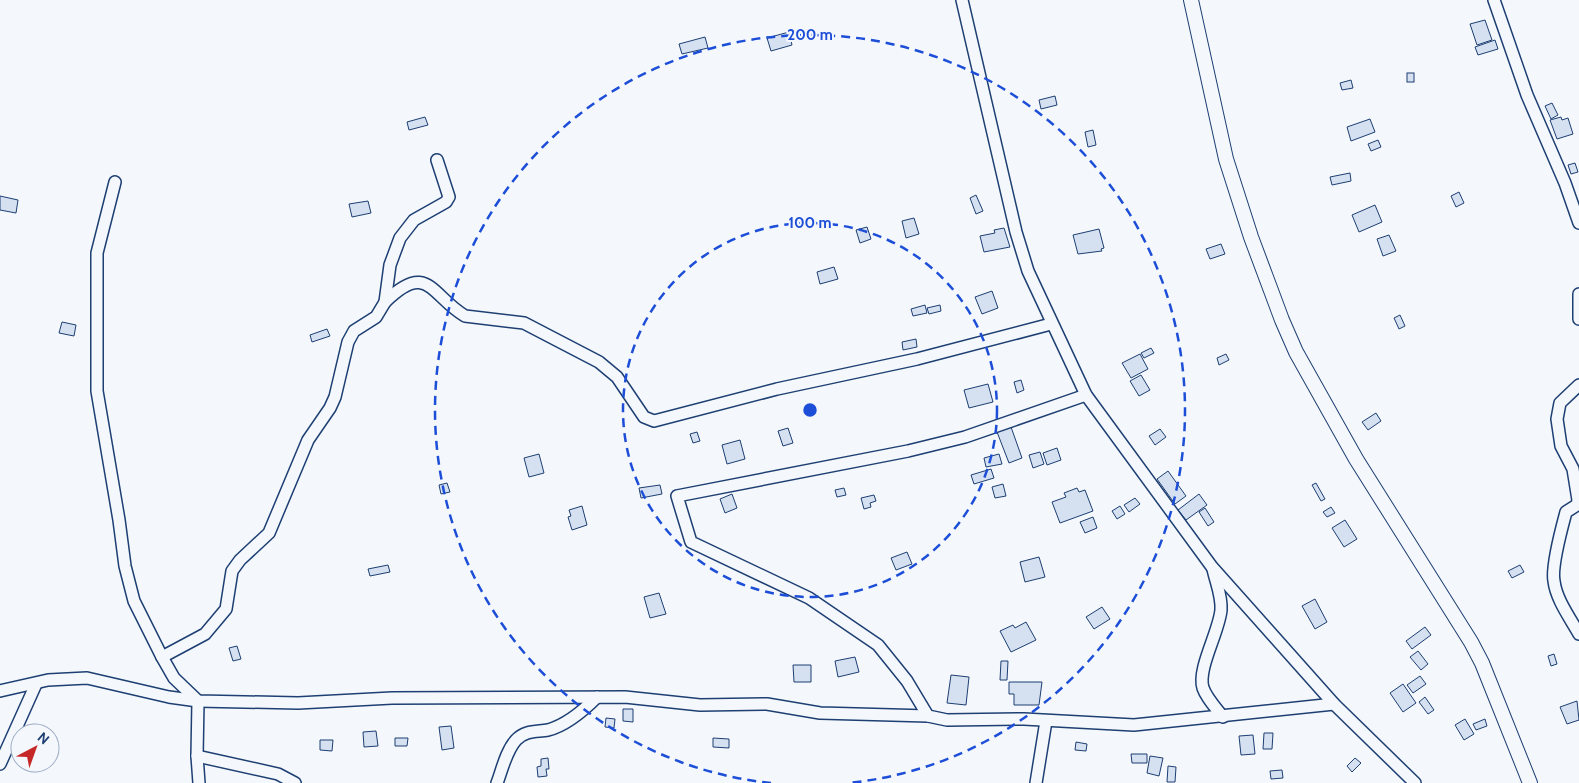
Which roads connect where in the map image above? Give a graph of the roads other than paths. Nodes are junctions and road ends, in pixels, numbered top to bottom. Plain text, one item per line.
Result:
1 (962, 0) edge
2 (1191, 0) edge
3 (1494, 0) edge
4 (437, 160) dead end
5 (114, 182) dead end
6 (1579, 223) edge
7 (1579, 294) edge
8 (385, 302) junction
9 (1579, 320) edge
10 (1052, 324) junction
11 (1579, 384) edge
12 (1086, 395) junction
13 (1578, 503) edge
14 (1212, 567) junction
15 (1579, 634) edge
16 (162, 657) junction
17 (36, 684) junction
18 (0, 691) edge
19 (597, 697) junction
20 (198, 701) junction
21 (1334, 704) junction
22 (928, 716) junction
23 (1223, 717) junction
24 (1046, 721) junction
25 (197, 756) junction
26 (0, 764) edge
27 (199, 783) edge
28 (295, 783) edge
29 (497, 783) edge
30 (1036, 783) edge
31 (1415, 783) edge
32 (1530, 783) edge

1 - 10 street
2 - 32 street
3 - 6 street
4 - 8 street
5 - 16 street
7 - 9 street
8 - 10 street
8 - 16 street
10 - 12 street
11 - 13 street
12 - 14 street
12 - 22 street
13 - 15 street
14 - 21 street
14 - 23 street
16 - 20 street
17 - 18 street
17 - 20 street
17 - 26 street
19 - 20 street
19 - 22 street
19 - 29 street
20 - 25 street
21 - 23 street
21 - 31 street
22 - 24 street
23 - 24 street
24 - 30 street
25 - 27 street
25 - 28 street

